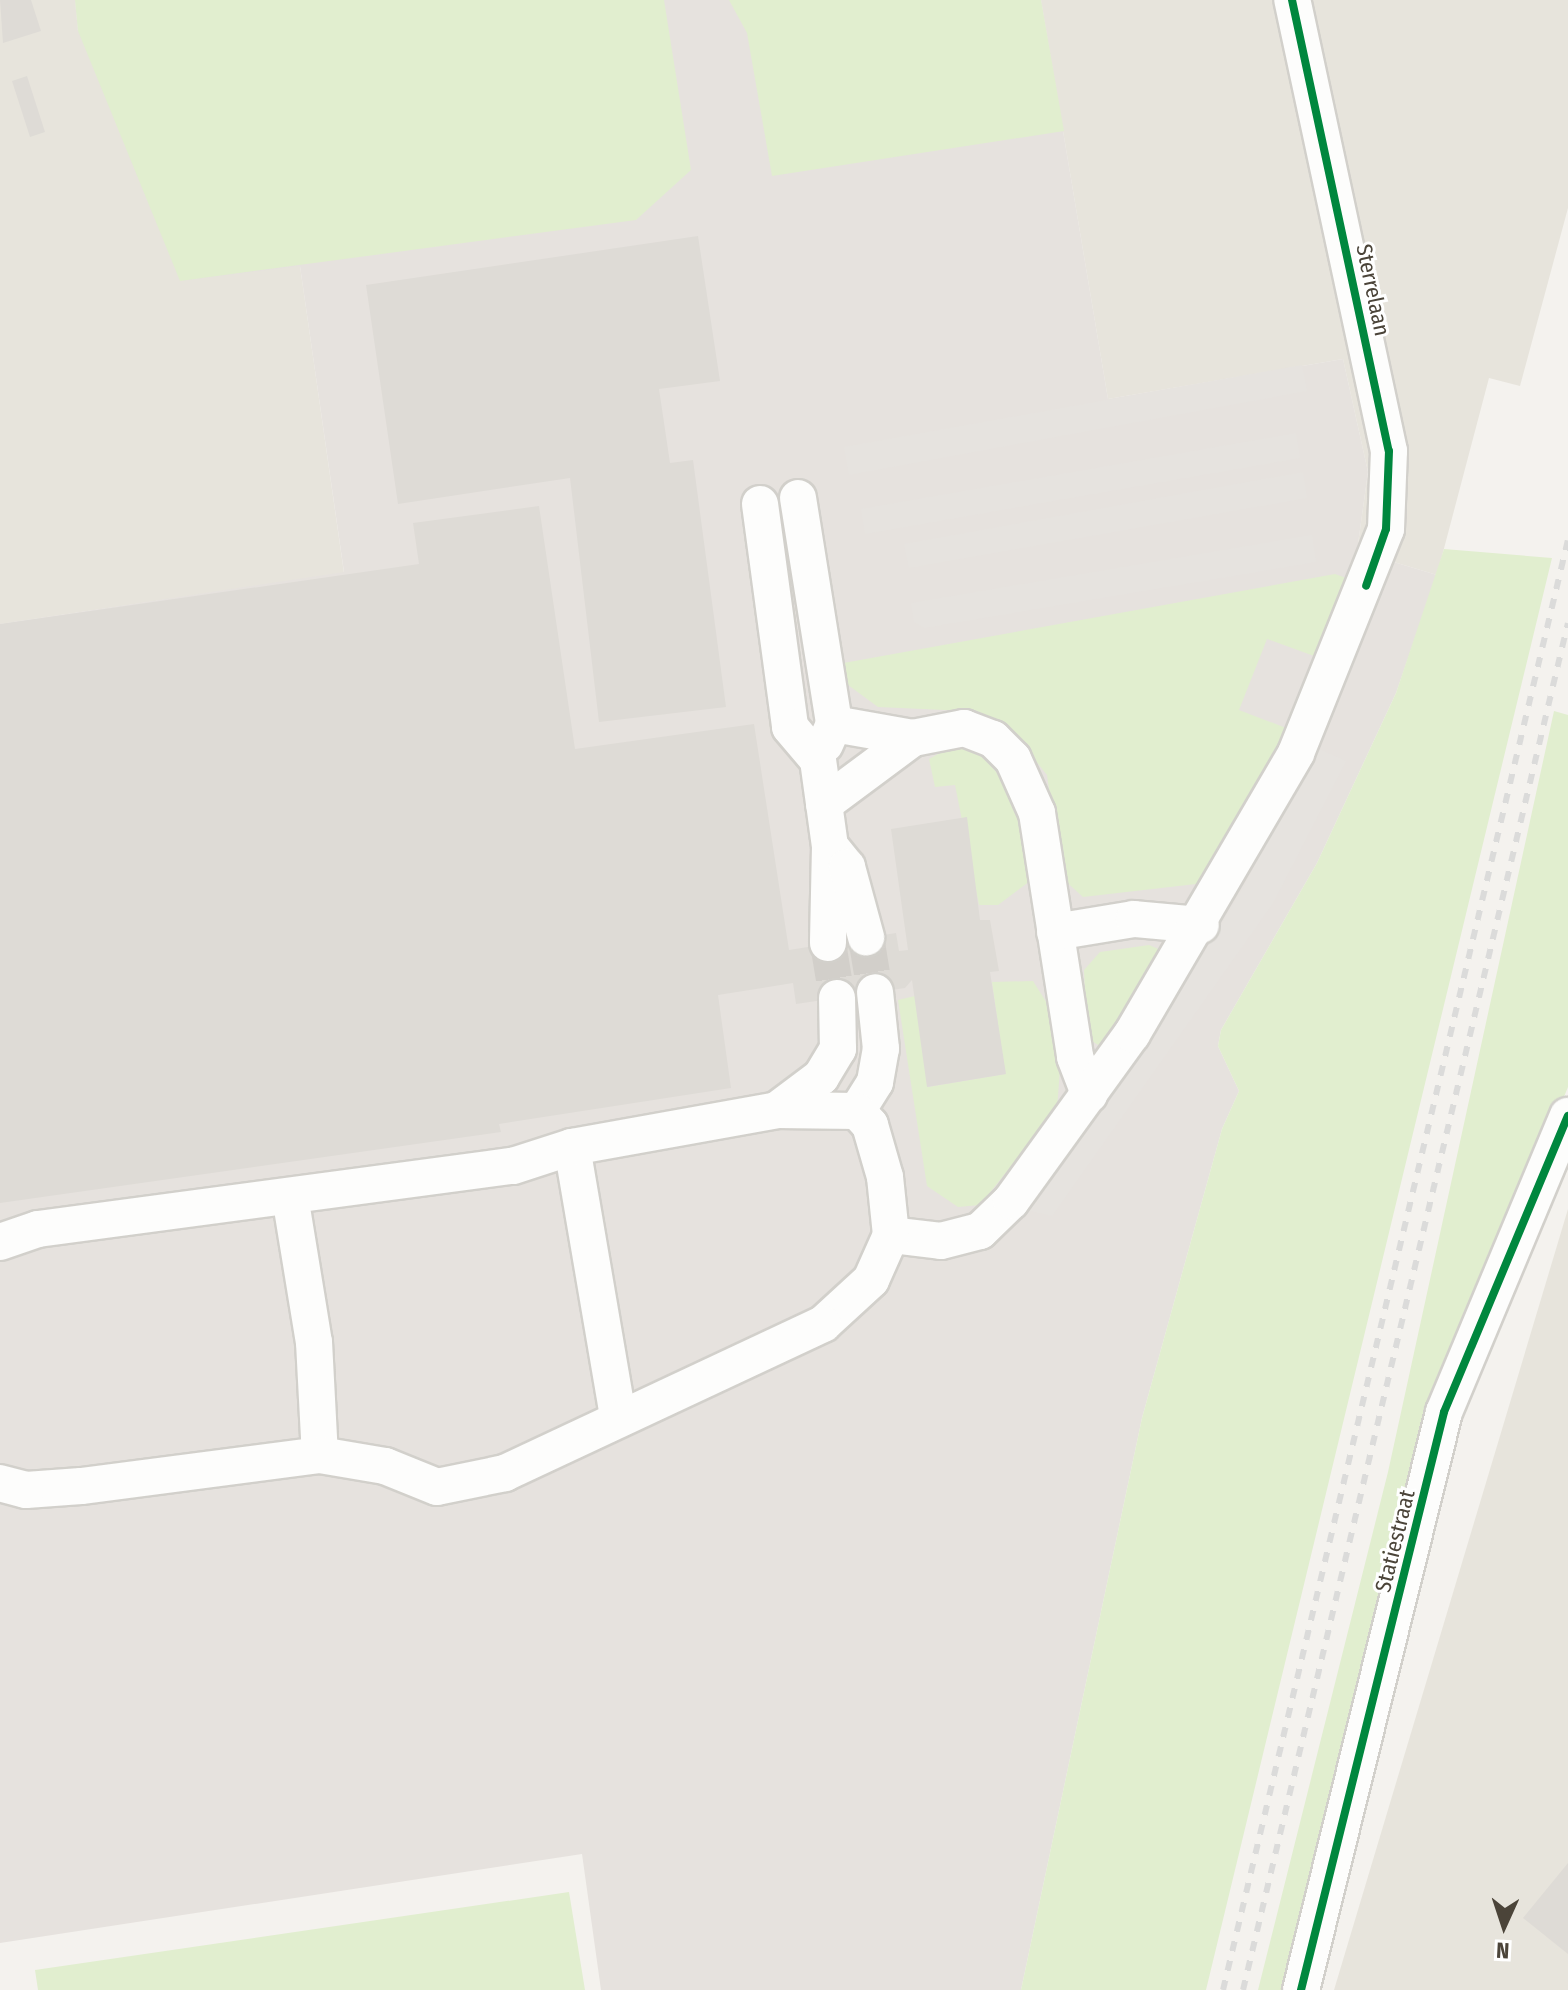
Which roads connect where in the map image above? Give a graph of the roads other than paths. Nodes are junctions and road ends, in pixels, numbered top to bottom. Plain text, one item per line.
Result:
1 (1292, 0) edge
2 (798, 498) dead end
3 (760, 504) dead end
4 (834, 724) junction
5 (913, 738) junction
6 (818, 760) junction
7 (824, 804) junction
8 (830, 846) junction
9 (1201, 925) junction
10 (1055, 932) junction
11 (866, 937) tunnel mouth
12 (828, 943) tunnel mouth
13 (875, 992) tunnel mouth
14 (837, 998) tunnel mouth
15 (1089, 1094) junction
16 (777, 1110) junction
17 (857, 1111) junction
18 (1568, 1116) edge
19 (572, 1147) junction
20 (290, 1196) junction
21 (891, 1235) junction
22 (0, 1242) edge
23 (618, 1415) junction
24 (320, 1455) junction
25 (0, 1483) edge
26 (1301, 1990) edge

1 - 9 street, Sterrelaan
2 - 4 street
3 - 6 street
4 - 5 street
4 - 6 street
5 - 7 street
5 - 10 street
6 - 7 street
7 - 8 street
8 - 11 street
8 - 12 street
9 - 10 street
9 - 15 street, Sterrelaan
10 - 15 street
13 - 17 street
14 - 16 street
15 - 21 street, Sterrelaan
16 - 17 street
16 - 19 street
17 - 21 street
18 - 26 street, Statiestraat
19 - 20 street
19 - 23 street
20 - 22 street
20 - 24 street
21 - 23 street
23 - 24 street
24 - 25 street

